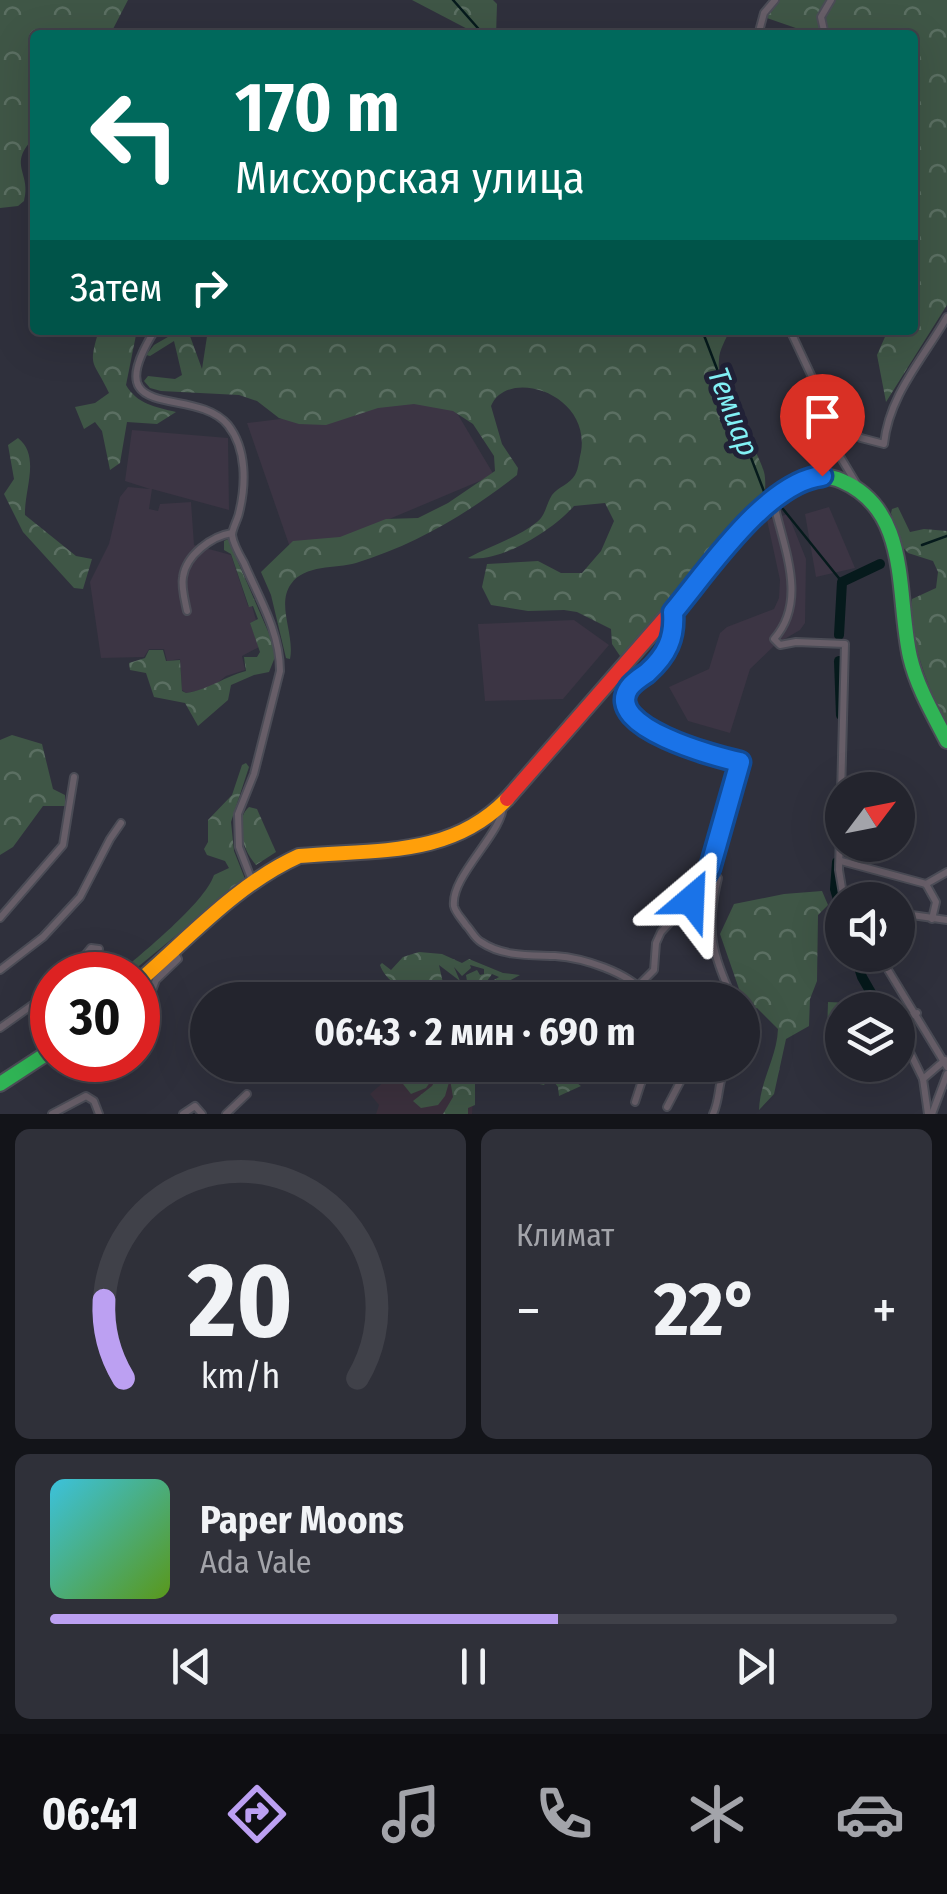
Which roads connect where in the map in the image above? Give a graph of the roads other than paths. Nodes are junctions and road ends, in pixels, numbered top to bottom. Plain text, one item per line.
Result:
1 (776, 0) edge
2 (831, 0) edge
3 (759, 30) edge
4 (824, 30) edge
5 (947, 318) edge
6 (152, 335) edge
7 (792, 335) edge
8 (829, 431) junction
9 (857, 485) junction
10 (780, 490) junction
11 (232, 533) junction
12 (671, 610) junction
13 (187, 611) dead end
14 (947, 740) edge
15 (842, 772) edge
16 (74, 776) dead end
17 (502, 801) junction
18 (121, 824) dead end
19 (847, 862) edge
20 (710, 868) junction
21 (947, 872) edge
22 (249, 880) junction
23 (926, 884) junction
24 (915, 916) edge
25 (0, 918) edge
26 (932, 920) junction
27 (947, 920) edge
28 (99, 948) dead end
29 (88, 952) edge
30 (160, 966) edge
31 (160, 966) edge
32 (0, 970) edge
33 (890, 972) edge
34 (632, 982) edge
35 (642, 982) edge
36 (727, 982) edge
37 (30, 1007) edge
38 (917, 1013) junction
39 (0, 1028) edge
40 (30, 1067) edge
41 (946, 1067) edge
42 (923, 1079) junction
43 (642, 1082) edge
44 (680, 1082) edge
45 (719, 1082) edge
46 (0, 1086) edge
47 (247, 1094) dead end
48 (635, 1102) dead end
49 (667, 1107) dead end
50 (52, 1114) edge
51 (99, 1114) edge
52 (184, 1114) edge
53 (202, 1114) edge
54 (226, 1114) edge
55 (713, 1114) edge
56 (930, 1114) edge

1 - 3 street
2 - 4 street
5 - 8 street
6 - 11 street
7 - 8 street
8 - 9 street
9 - 10 highway
9 - 14 highway
10 - 12 highway
10 - 14 highway
10 - 15 street
11 - 13 street
11 - 22 street
12 - 17 highway
12 - 20 street
16 - 25 street
17 - 22 highway
17 - 31 highway
17 - 34 street
18 - 32 street
19 - 23 street
20 - 35 street
20 - 36 street
21 - 23 street
22 - 30 highway
23 - 26 street
24 - 26 street
26 - 27 street
28 - 29 street
33 - 38 street
37 - 39 street
38 - 41 street
38 - 42 street
40 - 46 highway
41 - 42 street
41 - 56 street
42 - 56 street
43 - 48 street
44 - 49 street
45 - 55 street
47 - 54 street
50 - 51 street
52 - 53 street

